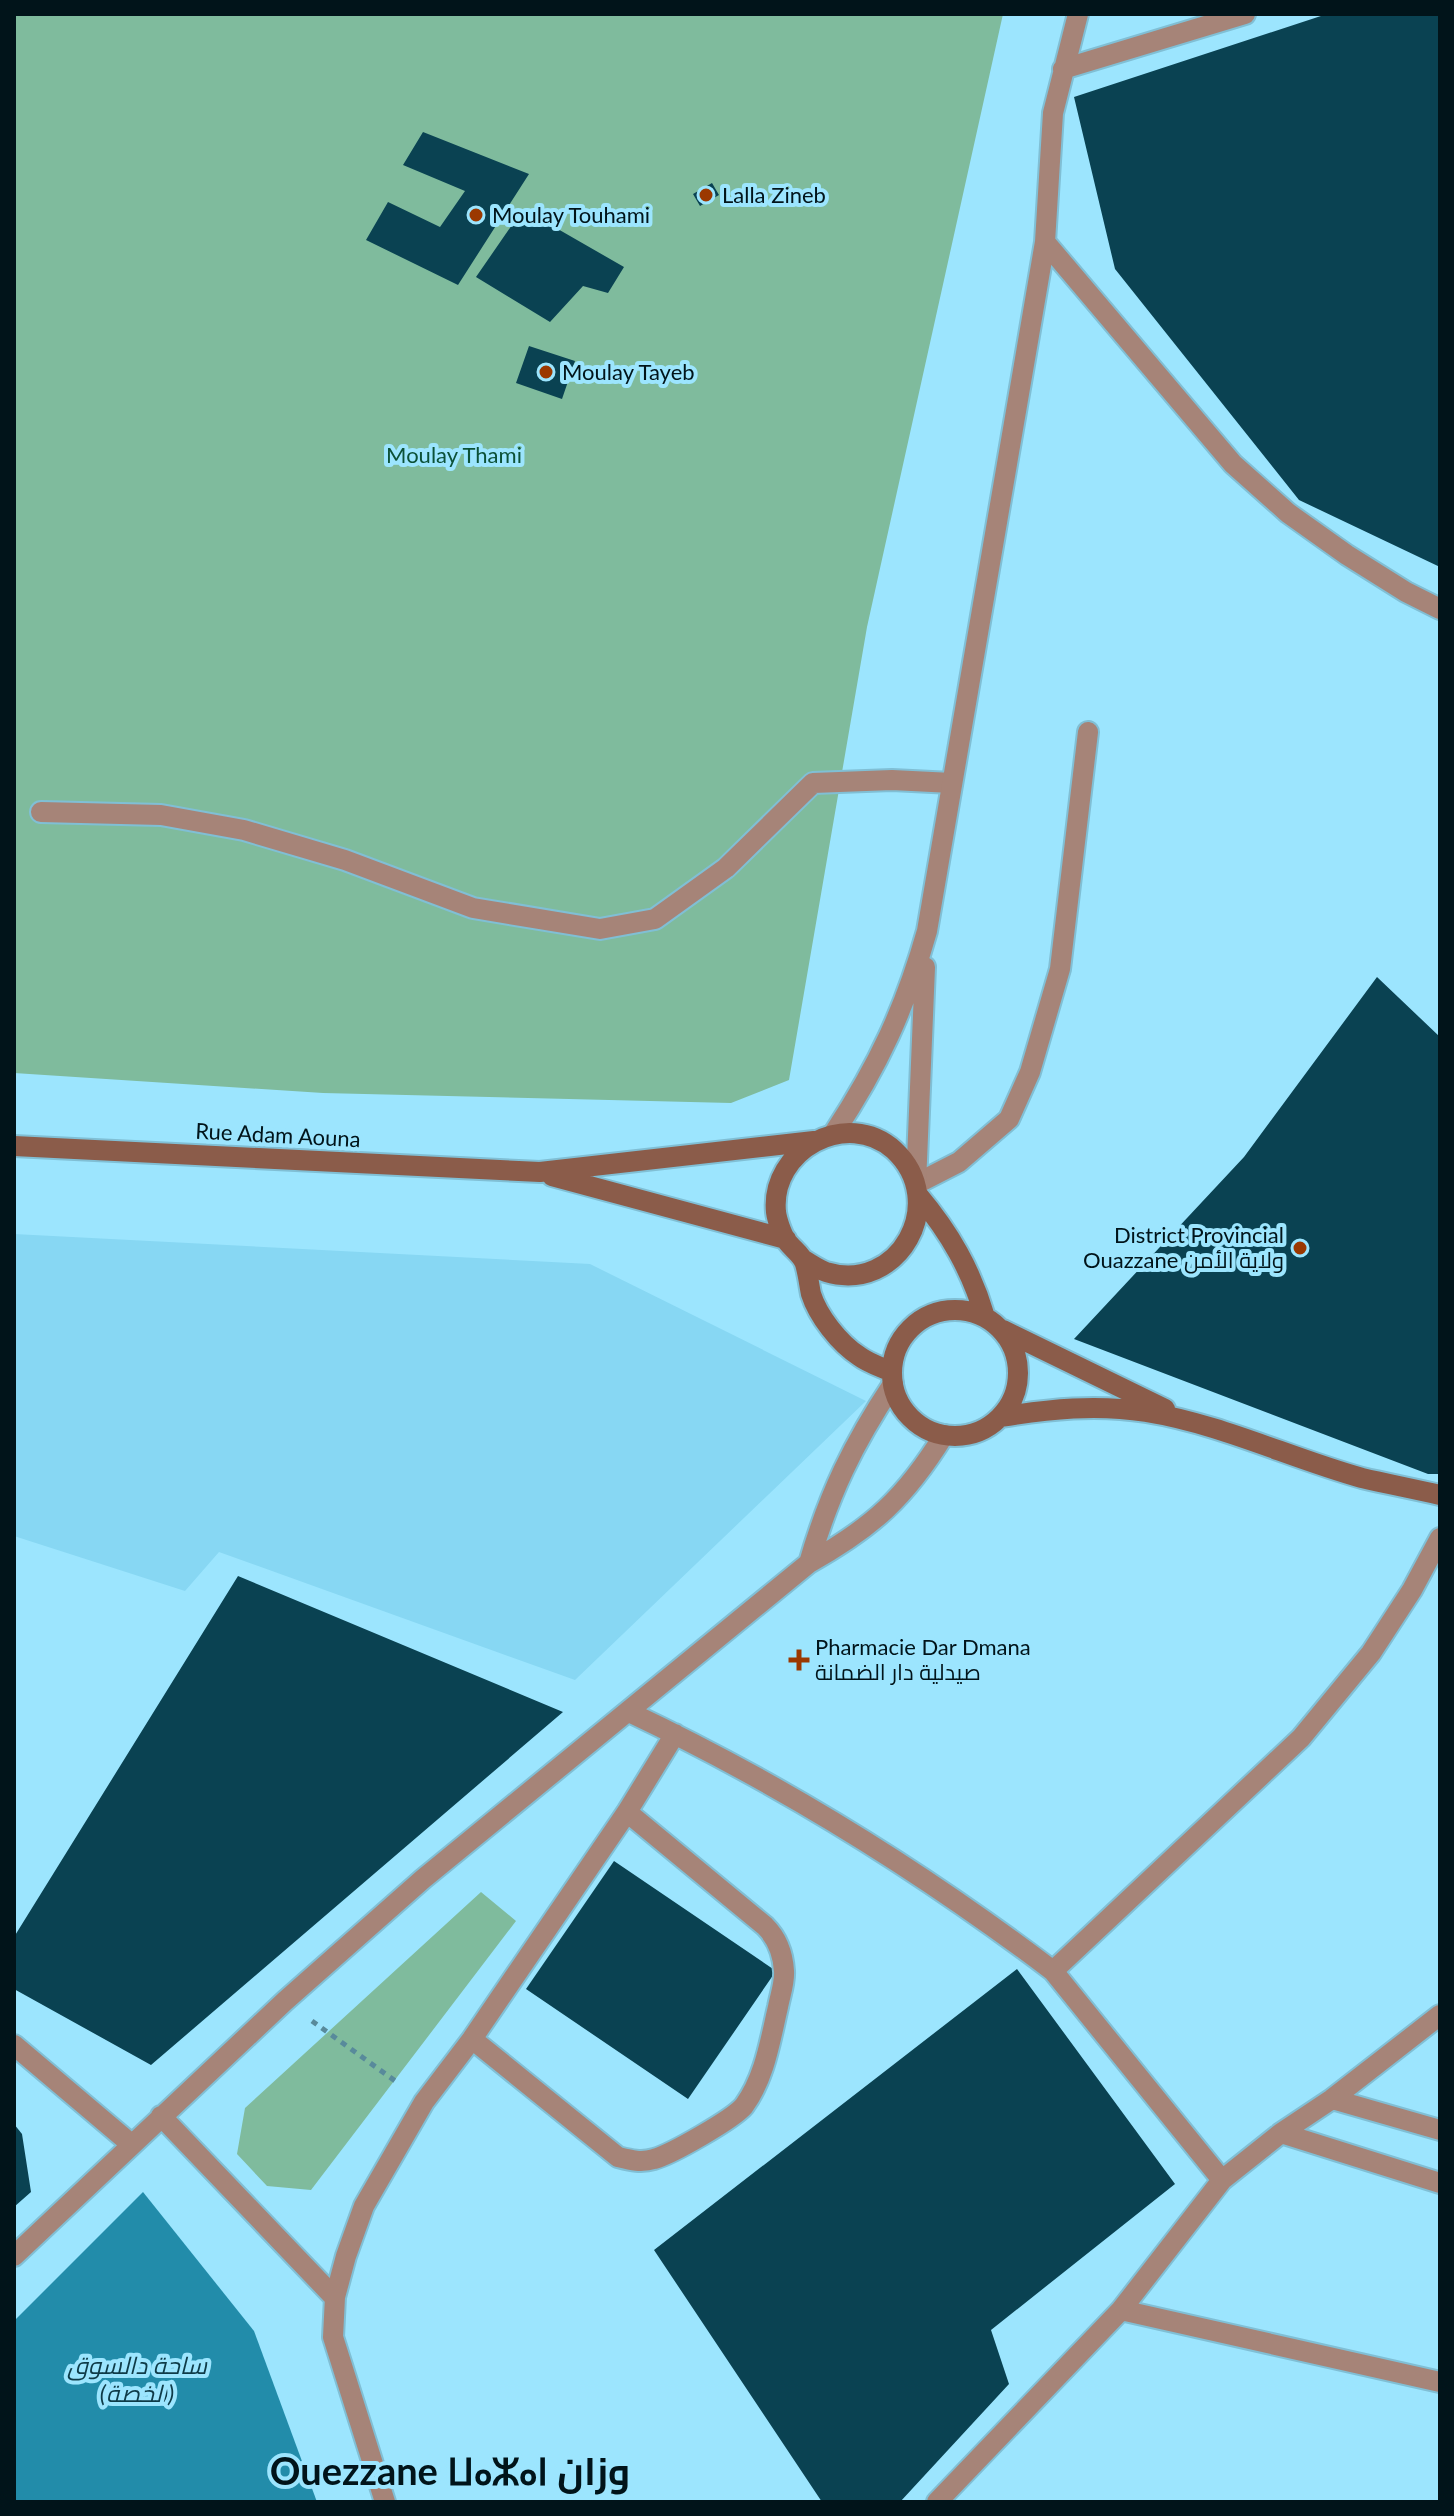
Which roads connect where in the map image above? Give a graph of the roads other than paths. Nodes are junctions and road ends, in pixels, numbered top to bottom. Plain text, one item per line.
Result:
1 (1078, 14) edge
2 (1245, 14) edge
3 (1063, 69) junction
4 (1045, 242) junction
5 (1440, 609) edge
6 (1088, 732) dead end
7 (952, 783) junction
8 (41, 812) dead end
9 (927, 931) junction
10 (834, 1133) junction
11 (814, 1141) junction
12 (14, 1146) edge
13 (540, 1172) junction
14 (917, 1189) junction
15 (786, 1239) junction
16 (804, 1260) junction
17 (993, 1323) junction
18 (892, 1378) junction
19 (1001, 1417) junction
20 (1193, 1423) junction
21 (944, 1435) junction
22 (1440, 1495) edge
23 (1440, 1538) edge
24 (809, 1563) junction
25 (629, 1712) junction
26 (675, 1734) junction
27 (627, 1812) junction
28 (1053, 1971) junction
29 (1440, 2015) edge
30 (472, 2039) junction
31 (14, 2045) edge
32 (1332, 2099) junction
33 (161, 2116) junction
34 (1440, 2130) edge
35 (1281, 2133) junction
36 (131, 2144) junction
37 (1222, 2180) junction
38 (1440, 2183) edge
39 (14, 2256) edge
40 (335, 2298) junction
41 (1121, 2310) junction
42 (1440, 2382) edge
43 (385, 2502) edge
44 (937, 2502) edge

1 - 3 street
2 - 3 street
3 - 4 street
4 - 5 street
4 - 7 street
6 - 14 street
7 - 8 street
7 - 9 street
9 - 10 street
9 - 14 street
10 - 11 main road
10 - 14 main road
11 - 13 main road, Rue Adam Aouna
11 - 15 main road
12 - 13 main road, Rue Adam Aouna
13 - 15 main road, Rue Adam Aouna
14 - 16 main road
14 - 17 main road
15 - 16 main road
16 - 18 main road
17 - 18 main road
17 - 19 main road
17 - 20 main road
18 - 21 main road
18 - 24 street
19 - 20 main road
19 - 21 main road
20 - 22 main road
21 - 24 street
23 - 28 street
24 - 25 street
25 - 26 street
25 - 33 street
26 - 27 street
26 - 28 street
27 - 30 street
27 - 30 street
28 - 37 street
29 - 32 street
30 - 40 street
31 - 36 street
32 - 34 street
32 - 35 street
33 - 36 street
33 - 40 street
35 - 37 street
35 - 38 street
36 - 39 street
37 - 41 street
40 - 43 street
41 - 42 street
41 - 44 street

